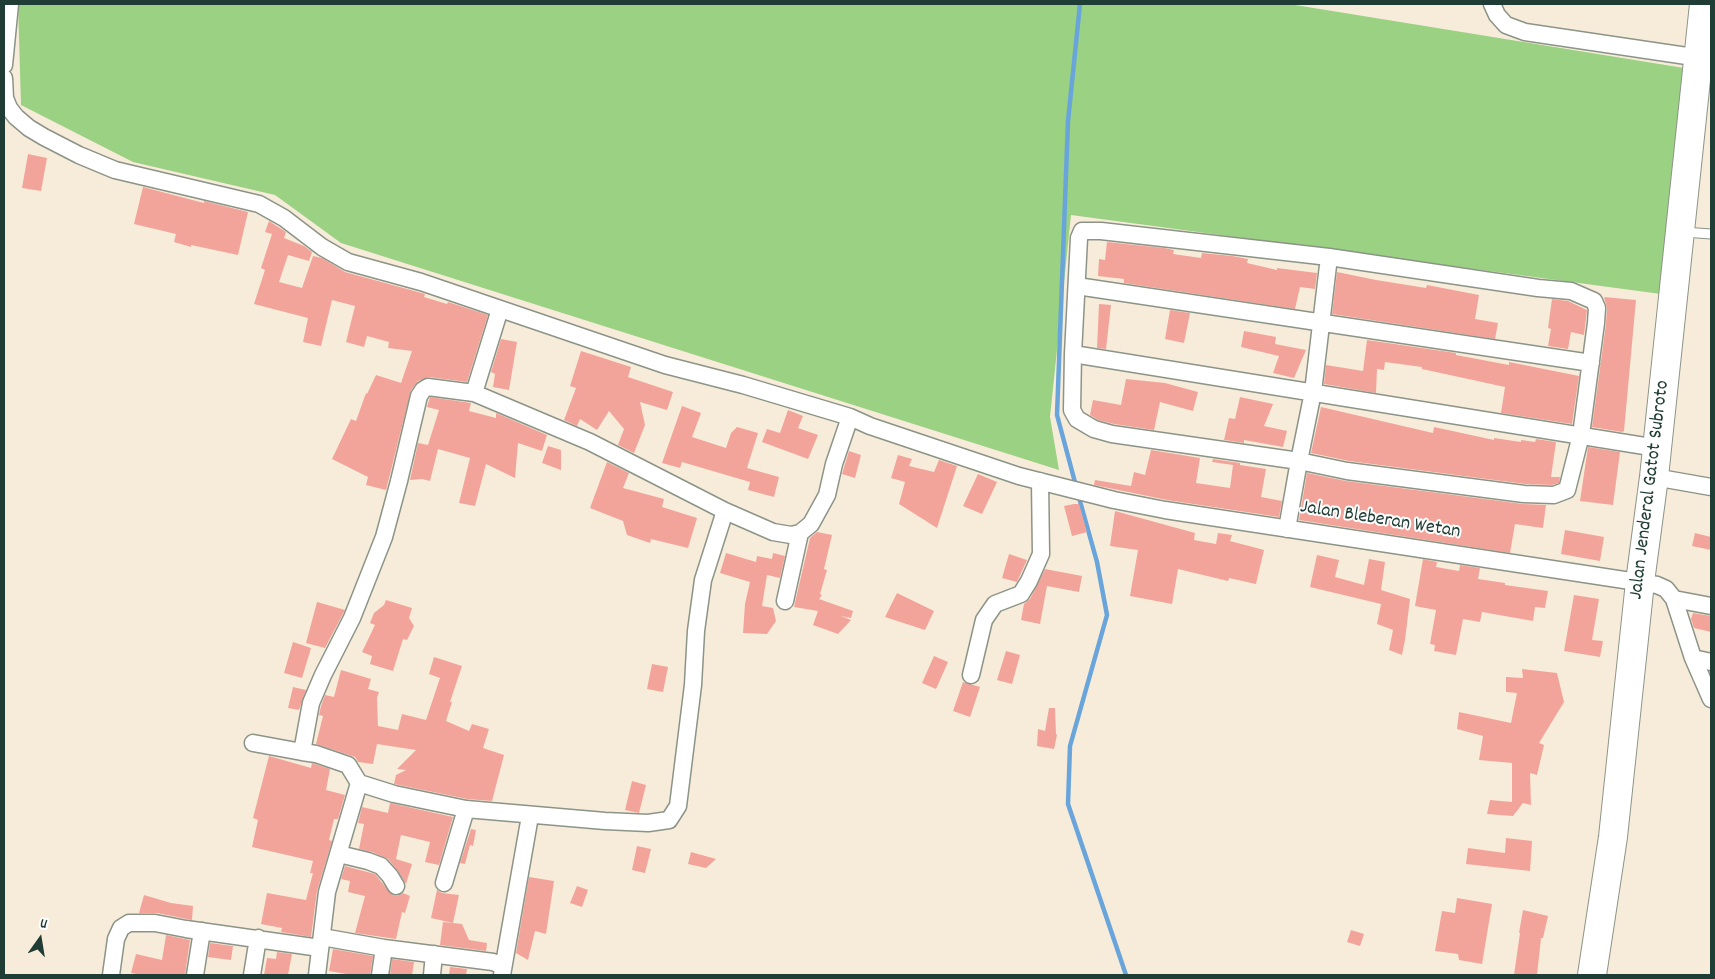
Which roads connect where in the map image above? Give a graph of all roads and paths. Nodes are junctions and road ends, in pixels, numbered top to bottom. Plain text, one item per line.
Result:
1 (10, 4) edge
2 (1492, 4) edge
3 (1704, 4) edge
4 (1705, 59) edge
5 (4, 65) edge
6 (4, 78) edge
7 (6, 109) edge
8 (1681, 232) junction
9 (1711, 234) edge
10 (1329, 257) junction
11 (1077, 286) junction
12 (500, 309) junction
13 (1321, 322) junction
14 (1074, 354) junction
15 (1591, 363) junction
16 (1313, 392) junction
17 (474, 393) junction
18 (850, 417) junction
19 (1581, 435) junction
20 (1657, 448) junction
21 (1298, 461) junction
22 (1654, 477) junction
23 (1044, 483) junction
24 (1711, 487) edge
25 (725, 511) junction
26 (1287, 529) junction
27 (800, 533) junction
28 (1640, 582) junction
29 (1674, 599) junction
30 (785, 601) dead end
31 (1711, 606) edge
32 (1693, 658) junction
33 (1711, 662) edge
34 (971, 675) dead end
35 (1711, 699) edge
36 (253, 743) dead end
37 (302, 752) junction
38 (359, 783) junction
39 (466, 809) junction
40 (530, 816) junction
41 (339, 854) junction
42 (444, 883) dead end
43 (396, 886) dead end
44 (202, 931) junction
45 (258, 938) junction
46 (321, 943) junction
47 (384, 948) junction
48 (434, 954) junction
49 (502, 972) edge
50 (111, 975) edge
51 (195, 975) edge
52 (201, 975) edge
53 (252, 975) edge
54 (317, 975) edge
55 (380, 975) edge
56 (432, 975) edge
57 (1592, 975) edge

1 - 5 street
2 - 4 street
3 - 4 highway, Jalan Jenderal Gatot Subroto
4 - 8 highway, Jalan Jenderal Gatot Subroto
6 - 7 street
7 - 12 street, Jalan Bleberan Wetan
8 - 9 lane
8 - 20 highway, Jalan Jenderal Gatot Subroto
10 - 11 street
10 - 13 street
10 - 15 street
11 - 13 street
11 - 14 street
12 - 17 street
12 - 18 street, Jalan Bleberan Wetan
13 - 15 street
13 - 16 street
14 - 16 street
14 - 21 street
15 - 19 street
16 - 19 street
16 - 21 street
17 - 25 street
17 - 37 street
18 - 23 street, Jalan Bleberan Wetan
18 - 27 street
19 - 20 street
19 - 21 street
20 - 22 highway, Jalan Jenderal Gatot Subroto
21 - 26 street
22 - 24 street
22 - 28 highway, Jalan Jenderal Gatot Subroto
23 - 26 street, Jalan Bleberan Wetan
23 - 34 street
25 - 27 street
25 - 40 street
26 - 28 street, Jalan Bleberan Wetan
27 - 30 street
28 - 29 street, Jalan Bleberan Wetan
28 - 57 highway, Jalan Jenderal Gatot Subroto
29 - 31 street
29 - 32 street
32 - 33 street
32 - 35 street
36 - 37 street
37 - 38 street
38 - 39 street
38 - 41 street
39 - 40 street
39 - 42 street
40 - 49 street
41 - 43 street
41 - 46 street
44 - 45 street
44 - 50 street
44 - 51 street
45 - 46 street
45 - 53 street
46 - 47 street
46 - 54 street
47 - 48 street
47 - 55 street
48 - 49 street
48 - 56 street
51 - 52 street

